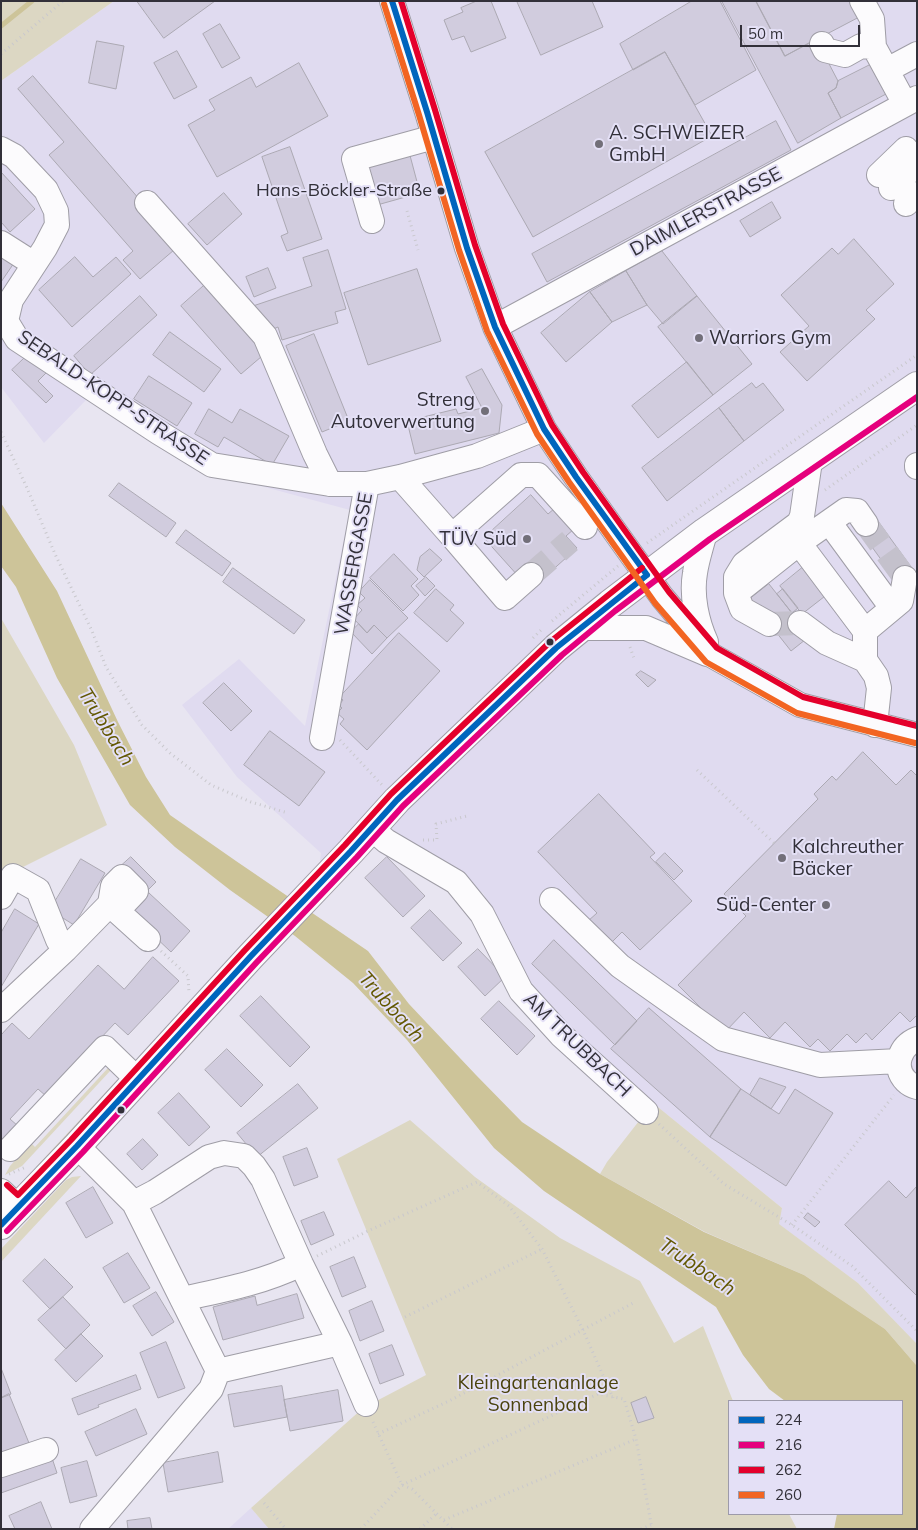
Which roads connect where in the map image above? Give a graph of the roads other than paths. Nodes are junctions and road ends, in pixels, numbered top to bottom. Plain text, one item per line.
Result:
1 (392, 1) edge
2 (862, 1) edge
3 (822, 44) dead end
4 (874, 47) junction
5 (917, 54) edge
6 (887, 70) junction
7 (911, 101) edge
8 (434, 137) junction
9 (1, 149) edge
10 (907, 152) edge
11 (917, 179) edge
12 (894, 188) edge
13 (147, 203) dead end
14 (372, 221) dead end
15 (1, 243) edge
16 (34, 264) junction
17 (495, 327) junction
18 (917, 386) edge
19 (544, 430) junction
20 (810, 460) junction
21 (400, 477) junction
22 (330, 484) junction
23 (367, 484) junction
24 (829, 522) junction
25 (866, 524) tunnel mouth
26 (586, 527) junction
27 (705, 532) junction
28 (452, 536) junction
29 (799, 543) junction
30 (531, 575) tunnel mouth
31 (647, 575) junction
32 (905, 578) dead end
33 (736, 592) junction
34 (892, 608) junction
35 (800, 623) tunnel mouth
36 (769, 624) tunnel mouth
37 (581, 628) junction
38 (865, 631) junction
39 (711, 655) junction
40 (865, 660) junction
41 (875, 726) junction
42 (917, 735) edge
43 (322, 738) road end
44 (371, 828) junction
45 (1, 897) edge
46 (552, 900) dead end
47 (148, 939) road end
48 (65, 950) junction
49 (1, 1010) edge
50 (917, 1039) edge
51 (907, 1076) edge
52 (138, 1080) junction
53 (646, 1112) road end
54 (77, 1146) junction
55 (10, 1149) dead end
56 (134, 1203) junction
57 (7, 1207) edge
58 (301, 1264) junction
59 (182, 1299) junction
60 (340, 1342) junction
61 (218, 1371) junction
62 (366, 1404) road end
63 (46, 1450) dead end
64 (1, 1465) edge
65 (92, 1529) edge

1 - 8 street
2 - 4 street
3 - 4 street
4 - 6 street
5 - 6 street
6 - 7 street
7 - 17 street, DAIMLERSTRASSE
8 - 14 street
8 - 17 street
9 - 16 street
10 - 12 street
11 - 12 street
13 - 22 street
15 - 16 street
16 - 22 street, SEBALD-KOPP-STRASSE
17 - 19 street
18 - 20 main road
19 - 21 street, WASSERGASSE
19 - 26 street
20 - 27 main road
20 - 33 street
21 - 23 street, WASSERGASSE
21 - 28 street
22 - 23 street, SEBALD-KOPP-STRASSE
23 - 43 street, WASSERGASSE
24 - 25 street
24 - 29 street
24 - 34 street
26 - 28 street
26 - 31 street
27 - 31 main road
27 - 39 street
28 - 30 street
29 - 33 street
29 - 38 street
31 - 37 main road
31 - 39 street
32 - 34 street
33 - 36 street
34 - 38 street
35 - 40 street
37 - 39 street
37 - 44 main road
38 - 40 street
39 - 41 street
40 - 41 street
41 - 42 street
44 - 52 main road
44 - 53 street, AM TRUBBACH
45 - 48 street
46 - 51 street
47 - 48 street
48 - 49 street
50 - 51 street
52 - 54 main road
52 - 55 street
54 - 56 street
54 - 57 main road
56 - 58 street
56 - 59 street
58 - 59 street
58 - 60 street
59 - 61 street
60 - 61 street
60 - 62 street
61 - 65 street
63 - 64 street

